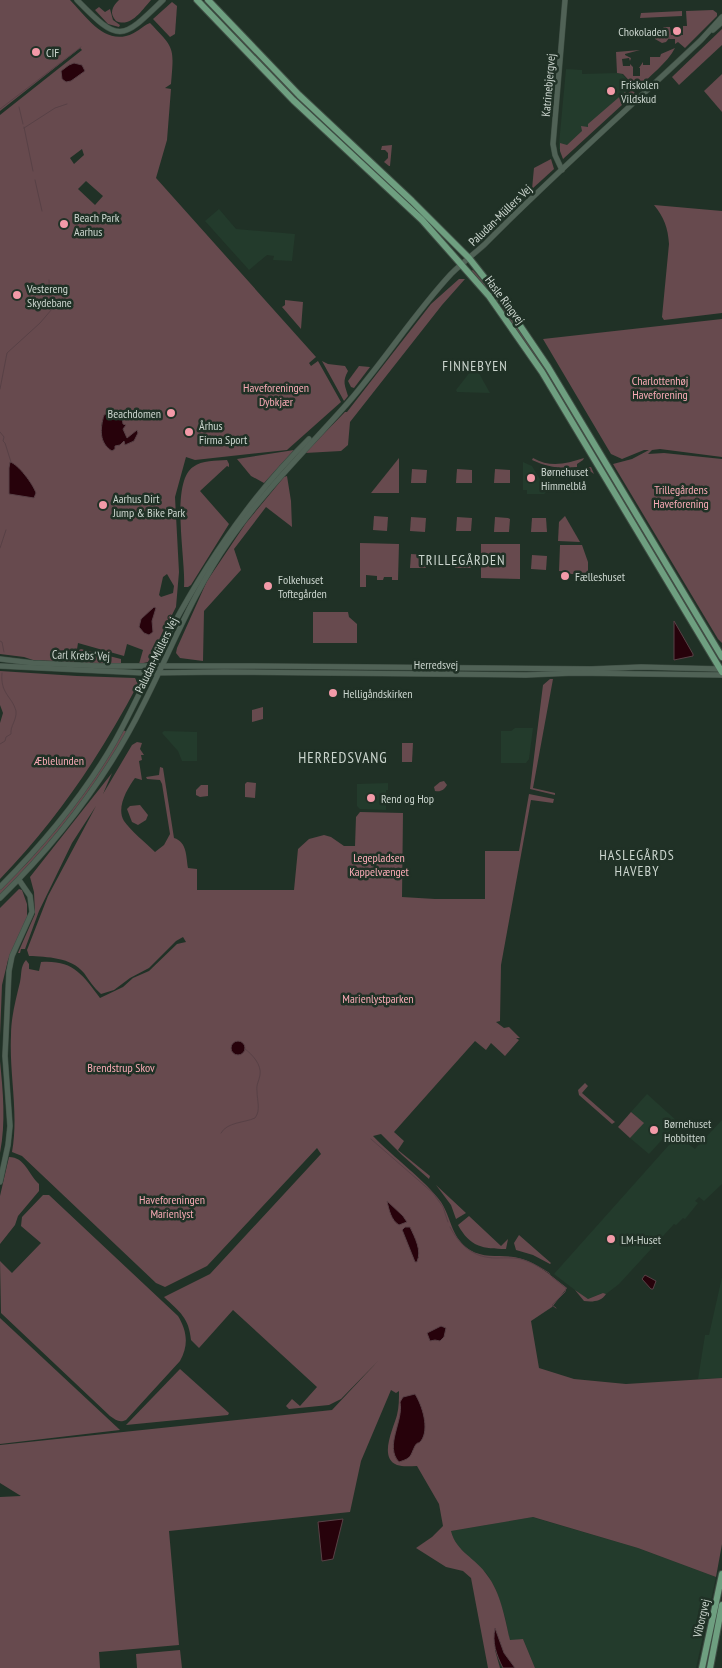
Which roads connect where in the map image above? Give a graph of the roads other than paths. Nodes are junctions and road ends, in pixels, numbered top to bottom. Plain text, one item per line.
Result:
1 (78, 0) edge
2 (163, 0) edge
3 (197, 0) edge
4 (208, 0) edge
5 (565, 0) edge
6 (722, 16) edge
7 (722, 22) edge
8 (701, 40) junction
9 (562, 170) junction
10 (470, 258) junction
11 (462, 264) junction
12 (330, 421) junction
13 (722, 657) edge
14 (0, 659) edge
15 (0, 666) edge
16 (153, 666) junction
17 (162, 666) junction
18 (722, 671) edge
19 (149, 673) junction
20 (158, 674) junction
21 (19, 880) junction
22 (0, 887) edge
23 (0, 898) edge
24 (0, 1182) edge
25 (722, 1574) edge
26 (722, 1605) edge
27 (702, 1668) edge
28 (710, 1668) edge

1 - 2 street
3 - 11 main road, Hasle Ringvej
4 - 10 main road, Hasle Ringvej
5 - 9 street, Katrinebjergvej
6 - 8 street, Paludan-Müllers Vej
7 - 8 street, Paludan-Müllers Vej
8 - 9 street, Paludan-Müllers Vej
9 - 10 street, Paludan-Müllers Vej
10 - 11 street, Paludan-Müllers Vej
10 - 13 main road, Hasle Ringvej
11 - 12 street, Paludan-Müllers Vej
11 - 18 main road, Hasle Ringvej
12 - 16 street, Paludan-Müllers Vej
12 - 17 street, Paludan-Müllers Vej
14 - 16 street, Carl Krebs' Vej
15 - 19 street, Carl Krebs' Vej
16 - 17 street, Carl Krebs' Vej
16 - 19 street, Paludan-Müllers Vej
17 - 18 street, Herredsvej
17 - 20 street, Paludan-Müllers Vej
18 - 20 street, Herredsvej
19 - 20 street, Herredsvej
19 - 22 street, Paludan-Müllers Vej
20 - 21 street, Paludan-Müllers Vej
21 - 23 street, Paludan-Müllers Vej
21 - 24 street
25 - 27 main road, Viborgvej
26 - 28 main road, Viborgvej

